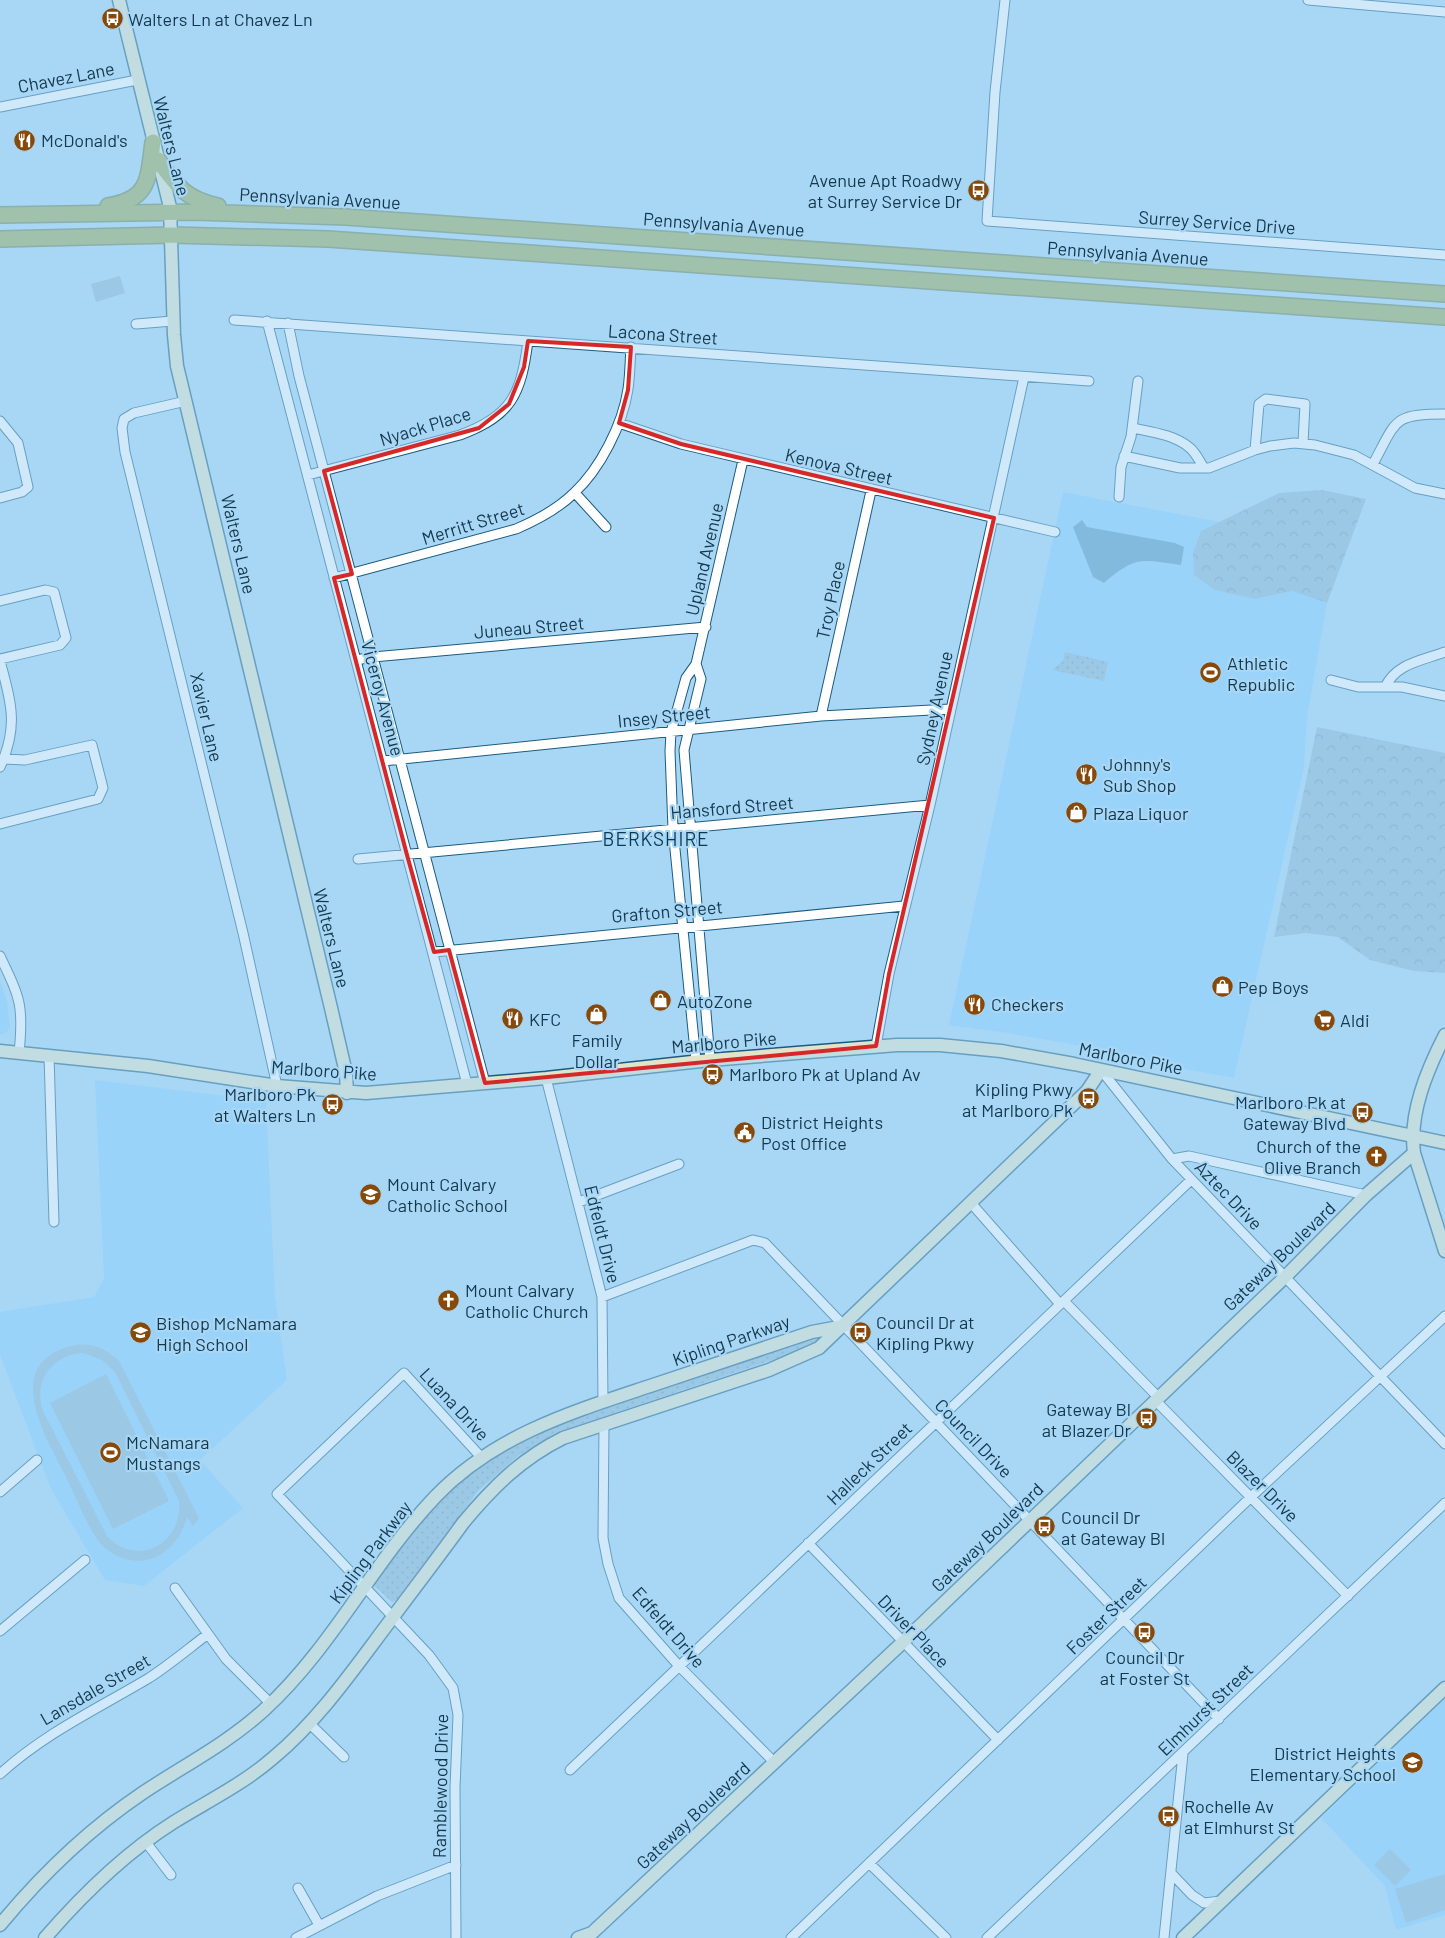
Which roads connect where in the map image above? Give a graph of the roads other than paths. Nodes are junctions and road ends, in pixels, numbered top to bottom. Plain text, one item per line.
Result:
1 (119, 0) edge
2 (1005, 0) edge
3 (1308, 0) edge
4 (1445, 12) edge
5 (138, 80) junction
6 (0, 107) edge
7 (153, 142) junction
8 (158, 160) junction
9 (170, 212) junction
10 (63, 213) junction
11 (256, 213) junction
12 (0, 215) edge
13 (172, 236) junction
14 (0, 239) edge
15 (1445, 256) edge
16 (1445, 294) edge
17 (1445, 317) edge
18 (234, 320) dead end
19 (173, 321) junction
20 (267, 321) junction
21 (288, 322) junction
22 (136, 324) dead end
23 (528, 341) junction
24 (631, 347) junction
25 (1024, 377) junction
26 (1089, 381) dead end
27 (1138, 381) dead end
28 (186, 400) junction
29 (1445, 414) edge
30 (0, 421) edge
31 (619, 423) junction
32 (1133, 428) junction
33 (1303, 443) junction
34 (1256, 450) junction
35 (1124, 456) junction
36 (743, 460) junction
37 (1373, 464) junction
38 (1204, 468) junction
39 (324, 471) junction
40 (308, 475) junction
41 (871, 491) junction
42 (574, 493) junction
43 (1445, 494) edge
44 (1119, 497) dead end
45 (0, 498) edge
46 (994, 518) junction
47 (606, 527) dead end
48 (1055, 532) dead end
49 (352, 574) junction
50 (334, 578) junction
51 (0, 601) edge
52 (706, 627) junction
53 (1445, 652) edge
54 (373, 656) junction
55 (0, 660) edge
56 (356, 660) junction
57 (696, 664) junction
58 (1331, 680) dead end
59 (1385, 687) junction
60 (1445, 696) edge
61 (950, 709) junction
62 (821, 716) junction
63 (690, 730) junction
64 (671, 732) junction
65 (400, 758) junction
66 (383, 761) junction
67 (2, 763) edge
68 (930, 805) junction
69 (0, 824) edge
70 (689, 828) junction
71 (672, 829) junction
72 (424, 854) junction
73 (407, 855) junction
74 (358, 859) dead end
75 (904, 906) junction
76 (698, 925) junction
77 (682, 926) junction
78 (449, 950) junction
79 (434, 952) junction
80 (0, 956) edge
81 (1445, 1035) edge
82 (876, 1046) junction
83 (0, 1051) edge
84 (20, 1053) junction
85 (50, 1055) junction
86 (710, 1060) junction
87 (696, 1061) junction
88 (1101, 1070) junction
89 (546, 1078) junction
90 (485, 1082) junction
91 (467, 1084) junction
92 (277, 1086) junction
93 (347, 1093) junction
94 (1411, 1136) junction
95 (1445, 1144) edge
96 (1414, 1153) junction
97 (1172, 1159) junction
98 (679, 1164) dead end
99 (1191, 1180) junction
100 (1366, 1195) junction
101 (579, 1202) junction
102 (971, 1203) junction
103 (54, 1222) dead end
104 (1445, 1251) edge
105 (1286, 1276) junction
106 (602, 1297) junction
107 (1062, 1303) junction
108 (1445, 1316) edge
109 (844, 1326) junction
110 (1380, 1377) junction
111 (1156, 1398) junction
112 (604, 1402) junction
113 (936, 1422) junction
114 (604, 1424) junction
115 (1445, 1444) edge
116 (481, 1457) junction
117 (37, 1460) dead end
118 (0, 1492) edge
119 (277, 1494) joint
120 (1251, 1497) junction
121 (1445, 1503) edge
122 (1030, 1520) junction
123 (808, 1544) junction
124 (85, 1560) dead end
125 (364, 1586) junction
126 (175, 1588) dead end
127 (1348, 1596) junction
128 (393, 1616) junction
129 (1125, 1620) junction
130 (0, 1631) edge
131 (208, 1634) junction
132 (902, 1643) junction
133 (679, 1666) junction
134 (1445, 1688) edge
135 (270, 1703) junction
136 (1219, 1718) junction
137 (310, 1724) junction
138 (998, 1740) junction
139 (1183, 1754) junction
140 (344, 1757) dead end
141 (774, 1762) junction
142 (570, 1770) dead end
143 (0, 1774) edge
144 (145, 1842) junction
145 (869, 1863) junction
146 (456, 1864) junction
147 (1171, 1873) junction
148 (171, 1875) dead end
149 (298, 1888) dead end
150 (1221, 1901) junction
151 (0, 1925) edge
152 (319, 1925) junction
153 (593, 1935) edge
154 (46, 1938) edge
155 (296, 1938) edge
156 (456, 1938) edge
157 (578, 1938) edge
158 (791, 1938) edge
159 (946, 1938) edge
160 (987, 1938) edge
161 (1164, 1938) edge
162 (1183, 1938) edge

1 - 5 street, Walters Lane
2 - 15 street, Surrey Service Drive
3 - 4 street
5 - 6 street, Chavez Lane
5 - 7 street, Walters Lane
7 - 8 street, Walters Lane
7 - 10 highway
8 - 9 street, Walters Lane
8 - 11 highway
9 - 10 highway, Pennsylvania Avenue
9 - 11 highway, Pennsylvania Avenue
9 - 13 street, Walters Lane
10 - 12 highway, Pennsylvania Avenue
11 - 16 highway, Pennsylvania Avenue
13 - 14 highway
13 - 17 highway
13 - 19 street, Walters Lane
18 - 20 street, Lacona Street
19 - 22 street
19 - 28 street, Walters Lane
20 - 21 street, Lacona Street
20 - 40 street, Viceroy Avenue
21 - 23 street, Lacona Street
21 - 39 street, Viceroy Avenue
23 - 24 street, Lacona Street
23 - 39 street, Nyack Place
24 - 25 street, Lacona Street
24 - 31 street, Merritt Street
25 - 26 street, Lacona Street
25 - 46 street, Sydney Avenue
27 - 32 street
28 - 92 street, Xavier Lane
28 - 93 street, Walters Lane
29 - 37 street
30 - 45 street
31 - 36 street, Kenova Street
31 - 42 street, Merritt Street
32 - 35 street
32 - 38 street
33 - 34 street
33 - 34 street
33 - 37 street
34 - 38 street
35 - 38 street
35 - 44 street
36 - 41 street, Kenova Street
36 - 52 street, Upland Avenue
37 - 43 street
39 - 40 street, Nyack Place
39 - 49 street, Viceroy Avenue
40 - 50 street, Viceroy Avenue
41 - 46 street, Kenova Street
41 - 62 street, Troy Place
42 - 47 street
42 - 49 street, Merritt Street
46 - 48 street, Kenova Street
46 - 61 street, Sydney Avenue
49 - 50 street, Merritt Street
49 - 54 street, Viceroy Avenue
50 - 56 street, Viceroy Avenue
51 - 55 street
52 - 54 street, Juneau Street
52 - 57 street, Upland Avenue
53 - 59 street
54 - 56 street, Juneau Street
54 - 65 street, Viceroy Avenue
55 - 67 street
56 - 66 street, Viceroy Avenue
57 - 63 street, Upland Avenue
57 - 64 street, Upland Avenue
58 - 59 street
59 - 60 street
61 - 62 street, Insey Street
61 - 68 street, Sydney Avenue
62 - 63 street, Insey Street
63 - 64 street, Insey Street
63 - 70 street, Upland Avenue
64 - 65 street, Insey Street
64 - 71 street, Upland Avenue
65 - 66 street, Insey Street
65 - 72 street, Viceroy Avenue
66 - 73 street, Viceroy Avenue
67 - 69 street
68 - 70 street, Hansford Street
68 - 75 street, Sydney Avenue
70 - 71 street, Hansford Street
70 - 76 street, Upland Avenue
71 - 72 street, Hansford Street
71 - 77 street, Upland Avenue
72 - 73 street, Hansford Street
72 - 78 street, Viceroy Avenue
73 - 74 street, Hansford Street
73 - 79 street, Viceroy Avenue
75 - 76 street, Grafton Street
75 - 82 street, Sydney Avenue
76 - 77 street, Grafton Street
76 - 86 street, Upland Avenue
77 - 78 street, Grafton Street
77 - 87 street, Upland Avenue
78 - 79 street, Grafton Street
78 - 90 street, Viceroy Avenue
79 - 91 street, Viceroy Avenue
80 - 84 street
81 - 94 street
82 - 86 street, Marlboro Pike
82 - 88 street, Marlboro Pike
83 - 84 street, Marlboro Pike
84 - 85 street, Marlboro Pike
85 - 92 street, Marlboro Pike
85 - 103 street
86 - 87 street, Marlboro Pike
87 - 89 street, Marlboro Pike
88 - 94 street, Marlboro Pike
88 - 97 street, Aztec Drive
88 - 102 street
89 - 90 street, Marlboro Pike
89 - 101 street, Edfeldt Drive
90 - 91 street, Marlboro Pike
91 - 93 street, Marlboro Pike
92 - 93 street, Marlboro Pike
94 - 95 street, Marlboro Pike
94 - 96 street
96 - 100 street, Gateway Boulevard
96 - 104 street
97 - 99 street, Aztec Drive
97 - 100 street
98 - 101 street
99 - 105 street, Aztec Drive
99 - 107 street, Halleck Street
100 - 105 street, Gateway Boulevard
101 - 106 street, Edfeldt Drive
102 - 107 street, Blazer Drive
102 - 109 street
105 - 110 street, Aztec Drive
105 - 111 street, Gateway Boulevard
106 - 109 street, Council Drive
106 - 112 street, Edfeldt Drive
107 - 111 street, Blazer Drive
107 - 113 street, Halleck Street
108 - 110 street, Foster Street
109 - 112 street, Kipling Parkway
109 - 113 street, Council Drive
109 - 114 street
110 - 115 street, Aztec Drive
110 - 120 street, Foster Street
111 - 120 street, Blazer Drive
111 - 122 street, Gateway Boulevard
112 - 116 street, Kipling Parkway
113 - 122 street, Council Drive
113 - 123 street, Halleck Street
114 - 128 street
114 - 133 street, Edfeldt Drive
116 - 119 street, Luana Drive
116 - 125 street, Kipling Parkway
117 - 118 street
119 - 125 street, Ramblewood Drive
120 - 127 street, Blazer Drive
120 - 129 street, Foster Street
121 - 127 street, Elmhurst Street
122 - 129 street, Council Drive
122 - 132 street, Gateway Boulevard
123 - 132 street, Driver Place
123 - 133 street, Halleck Street
124 - 130 street
125 - 128 street, Ramblewood Drive
125 - 135 street, Kipling Parkway
126 - 131 street
127 - 136 street, Elmhurst Street
128 - 137 street
128 - 146 street, Ramblewood Drive
129 - 136 street, Council Drive
129 - 138 street, Foster Street
131 - 135 street
131 - 143 street, Lansdale Street
132 - 138 street, Driver Place
132 - 141 street, Gateway Boulevard
133 - 141 street, Edfeldt Drive
133 - 142 street, Halleck Street
134 - 150 street
135 - 151 street, Kipling Parkway
136 - 139 street, Elmhurst Street
137 - 140 street
137 - 144 street
138 - 145 street, Foster Street
139 - 147 street
139 - 160 street, Elmhurst Street
141 - 153 street, Gateway Boulevard
144 - 148 street
144 - 154 street
145 - 158 street, Foster Street
145 - 159 street
146 - 152 street
146 - 156 street, Ramblewood Drive
147 - 150 street
147 - 161 street
149 - 152 street
150 - 162 street
152 - 155 street
153 - 157 street, Gateway Boulevard

